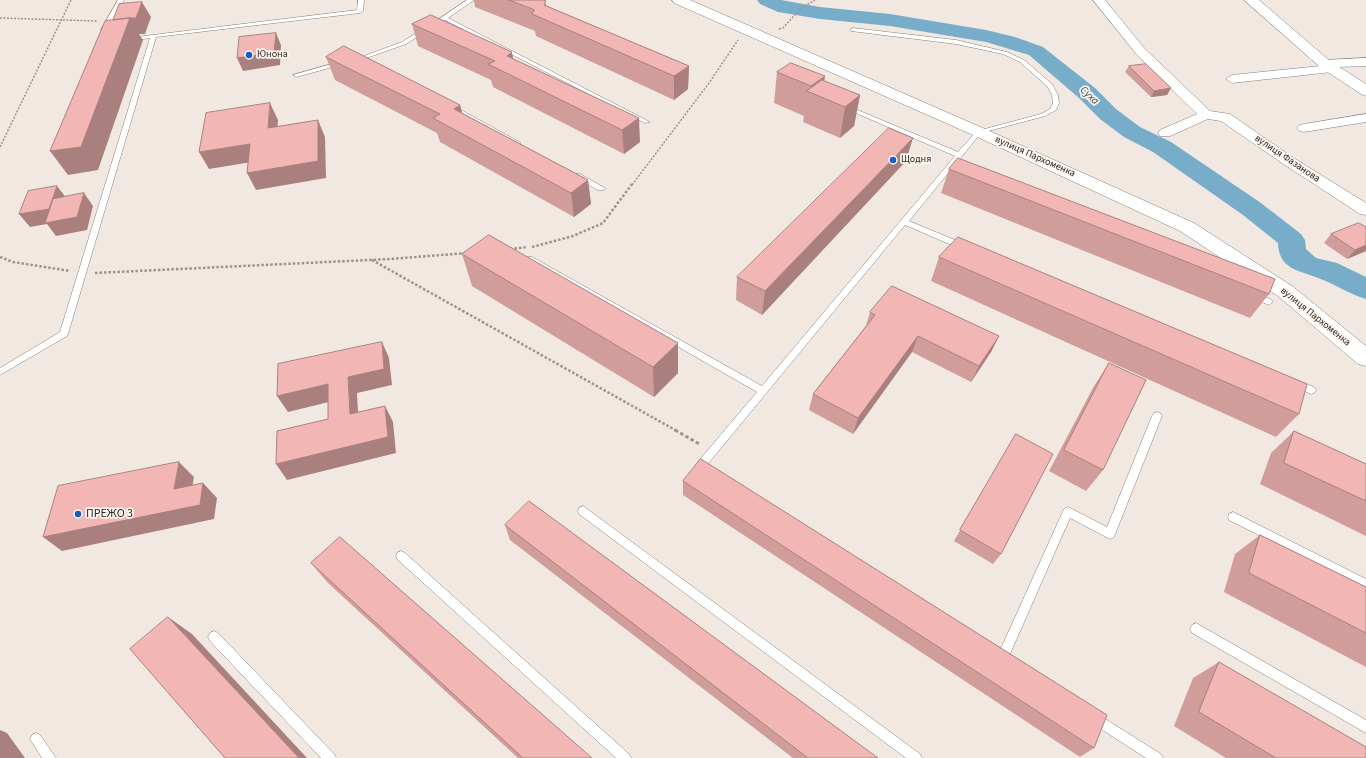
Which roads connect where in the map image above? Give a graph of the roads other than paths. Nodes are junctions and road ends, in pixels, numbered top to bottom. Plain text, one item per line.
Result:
1 (121, 0) edge
2 (361, 0) edge
3 (471, 0) edge
4 (679, 0) edge
5 (1099, 0) edge
6 (1251, 0) edge
7 (445, 18) junction
8 (438, 22) edge
9 (432, 26) edge
10 (853, 30) dead end
11 (154, 36) junction
12 (100, 38) edge
13 (125, 40) edge
14 (363, 58) junction
15 (370, 62) edge
16 (1366, 62) edge
17 (1328, 66) junction
18 (296, 75) dead end
19 (1232, 79) dead end
20 (1366, 91) edge
21 (838, 103) edge
22 (447, 104) edge
23 (1206, 115) junction
24 (1366, 118) edge
25 (647, 122) dead end
26 (1304, 128) dead end
27 (979, 132) junction
28 (1165, 133) dead end
29 (524, 146) edge
30 (958, 155) junction
31 (573, 173) edge
32 (601, 188) dead end
33 (1366, 210) edge
34 (904, 222) junction
35 (970, 249) edge
36 (530, 259) edge
37 (1247, 292) edge
38 (1269, 302) edge
39 (1366, 358) edge
40 (0, 372) edge
41 (1282, 378) edge
42 (1311, 390) dead end
43 (763, 391) junction
44 (1157, 416) dead end
45 (714, 475) edge
46 (583, 511) dead end
47 (1233, 517) dead end
48 (401, 556) dead end
49 (1366, 585) edge
50 (1196, 629) dead end
51 (214, 637) dead end
52 (1002, 659) edge
53 (1083, 711) edge
54 (1366, 727) edge
55 (36, 739) dead end
56 (50, 758) edge
57 (330, 758) edge
58 (625, 758) edge
59 (916, 758) edge
60 (1157, 758) edge

1 - 12 lane
2 - 11 lane
3 - 7 lane
4 - 27 street, вулиця Пархоменка
5 - 23 street
6 - 17 street
7 - 8 lane
7 - 25 lane
9 - 14 lane
10 - 27 lane
11 - 13 lane
11 - 40 lane
14 - 15 lane
14 - 18 lane
16 - 17 street
17 - 19 street
17 - 20 street
21 - 30 lane
22 - 29 lane
23 - 28 street
23 - 33 street, вулиця Фазанова
24 - 26 street
27 - 30 lane
27 - 39 street, вулиця Пархоменка
30 - 34 lane
31 - 32 lane
34 - 35 lane
34 - 43 lane
36 - 43 lane
37 - 38 lane
41 - 42 lane
43 - 45 lane
44 - 52 lane
46 - 59 lane
47 - 49 lane
48 - 58 lane
50 - 54 lane
51 - 57 lane
53 - 60 lane
55 - 56 lane

